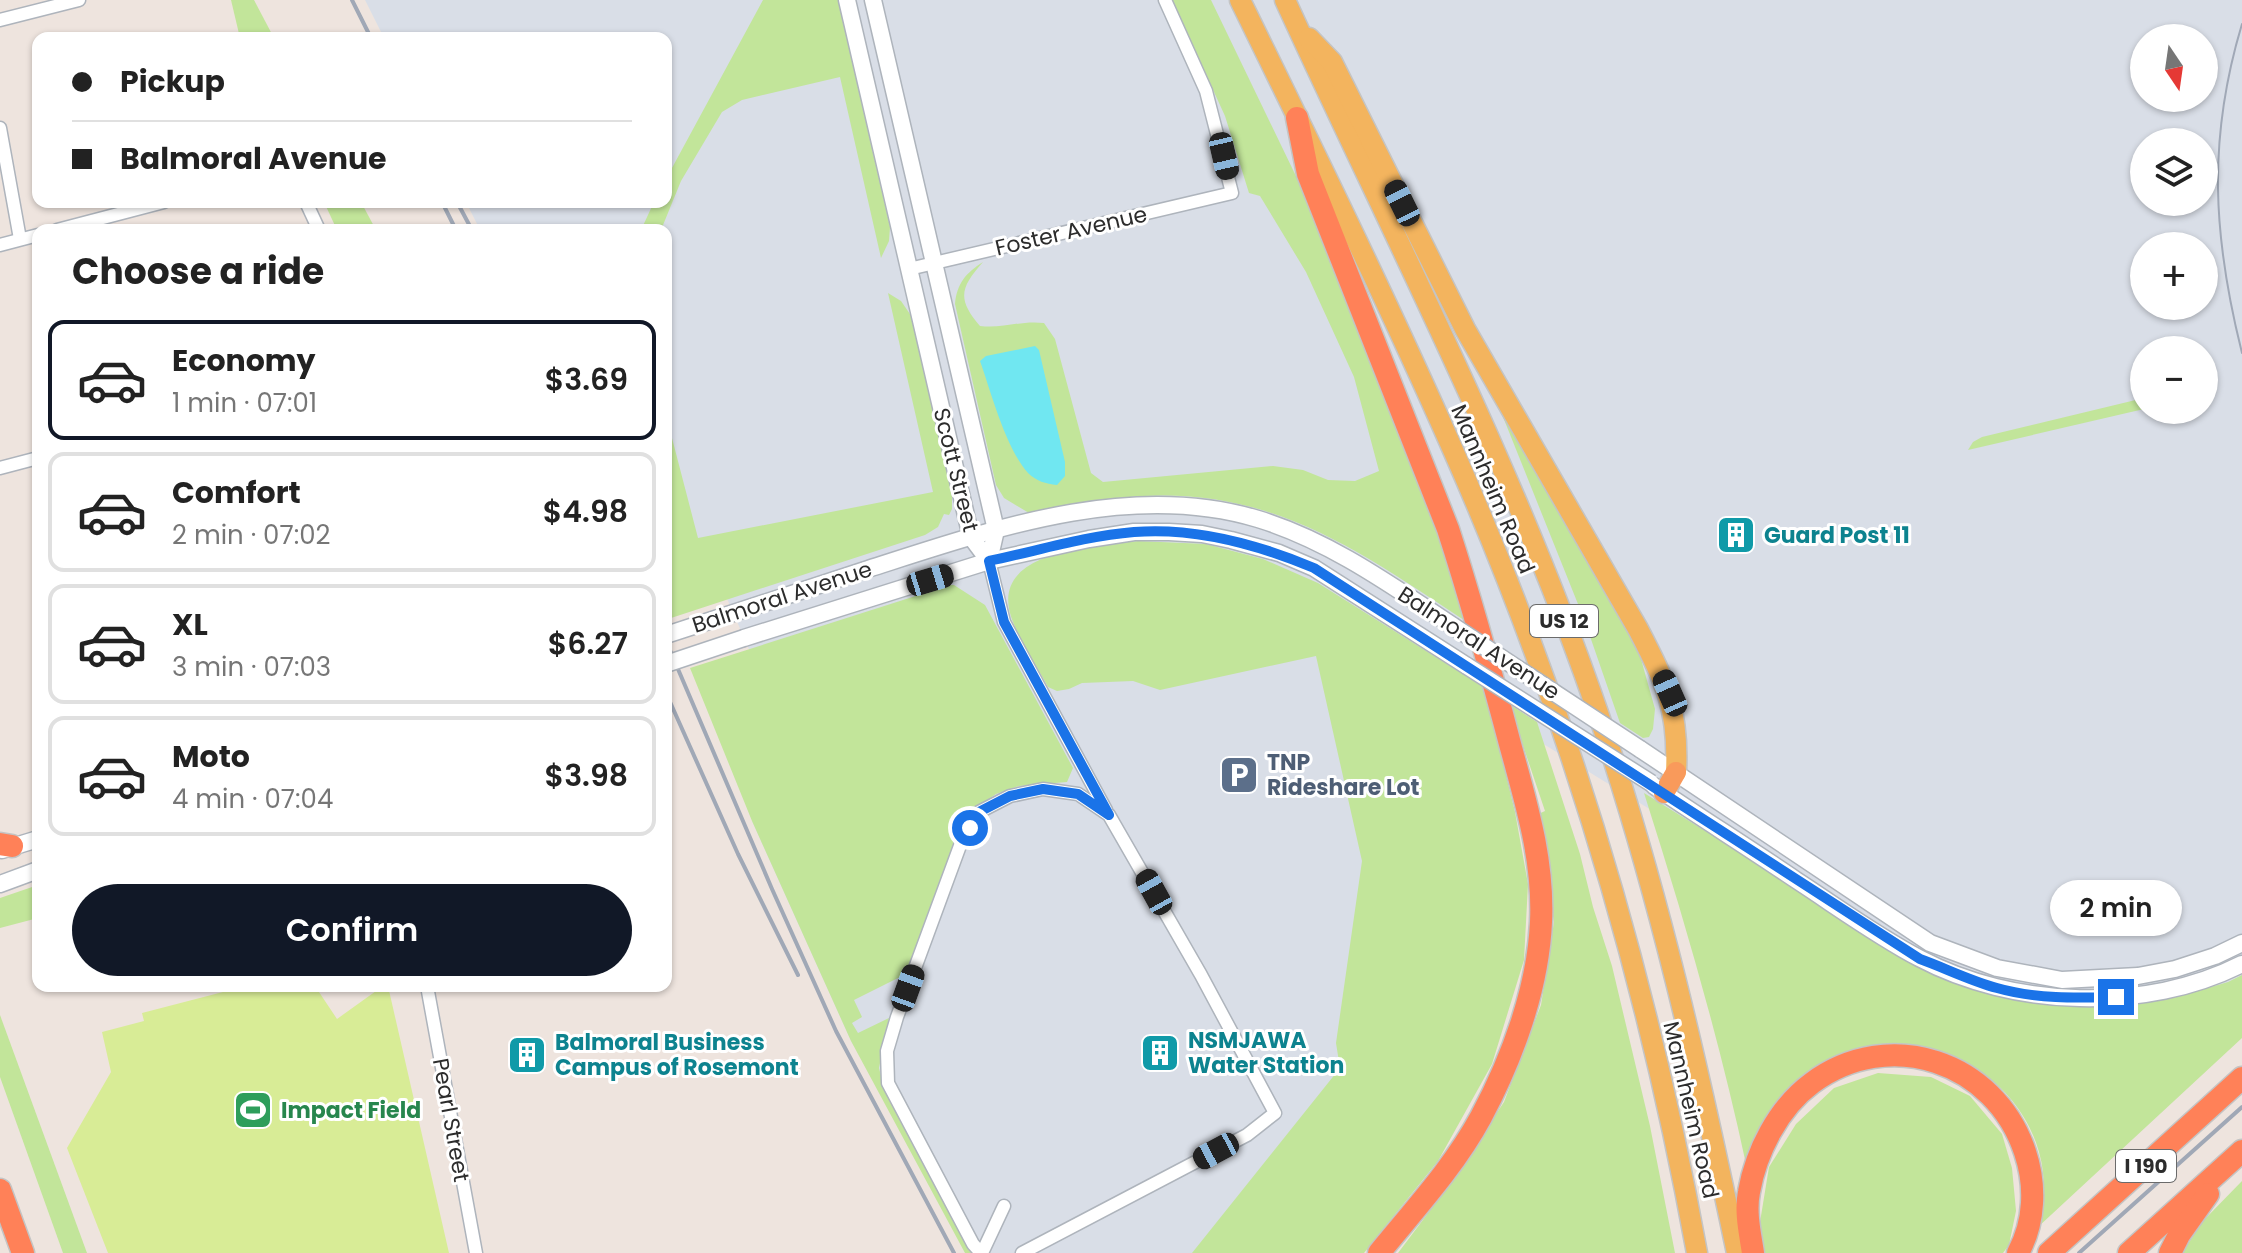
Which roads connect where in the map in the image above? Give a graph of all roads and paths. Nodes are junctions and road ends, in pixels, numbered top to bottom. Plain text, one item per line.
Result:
1 (79, 0) edge
2 (847, 0) edge
3 (873, 0) edge
4 (1165, 0) edge
5 (1240, 0) edge
6 (1285, 0) edge
7 (0, 20) edge
8 (1296, 23) junction
9 (1297, 118) junction
10 (0, 128) edge
11 (141, 208) edge
12 (80, 224) edge
13 (32, 236) edge
14 (20, 239) junction
15 (0, 245) edge
16 (934, 263) junction
17 (909, 269) junction
18 (32, 460) edge
19 (0, 468) edge
20 (996, 530) junction
21 (971, 537) junction
22 (989, 561) junction
23 (672, 633) edge
24 (672, 662) edge
25 (1676, 772) junction
26 (1658, 788) junction
27 (1109, 815) junction
28 (32, 840) edge
29 (4, 847) edge
30 (32, 872) edge
31 (0, 884) edge
32 (2242, 943) edge
33 (2242, 964) edge
34 (428, 992) edge
35 (2242, 1078) edge
36 (2237, 1155) edge
37 (0, 1190) edge
38 (1004, 1206) dead end
39 (23, 1253) edge
40 (476, 1253) edge
41 (982, 1253) edge
42 (1022, 1253) edge
43 (1379, 1253) edge
44 (1697, 1253) edge
45 (1737, 1253) edge
46 (1753, 1253) edge
47 (2018, 1253) edge
48 (2049, 1253) edge
49 (2129, 1253) edge
50 (2170, 1253) edge

1 - 7 street
2 - 17 street, Scott Street
3 - 16 street, Scott Street
4 - 16 street, Foster Avenue
5 - 9 main road, Mannheim Road / US 12
6 - 8 main road, Mannheim Road / US 12
8 - 25 main road
8 - 45 main road, Mannheim Road / US 12
9 - 43 highway
9 - 44 main road, Mannheim Road / US 12
10 - 14 street
11 - 12 street
13 - 14 street
14 - 15 street
16 - 17 street, Foster Avenue
16 - 20 street, Scott Street
17 - 21 street, Scott Street
18 - 19 street
20 - 21 street, Balmoral Avenue
20 - 22 street, Scott Street
20 - 25 street, Balmoral Avenue, bridge
21 - 22 street, Scott Street
21 - 23 street, Balmoral Avenue
22 - 24 street, Balmoral Avenue, bridge
22 - 26 street, Balmoral Avenue, bridge
22 - 27 street
25 - 26 highway
25 - 32 street, Balmoral Avenue
26 - 33 street, Balmoral Avenue
27 - 41 street
27 - 42 street
28 - 29 street
30 - 31 street
34 - 40 street, Pearl Street
35 - 48 highway, I 190
36 - 49 highway, I 190
36 - 50 highway
37 - 39 highway
38 - 41 street
46 - 47 highway

